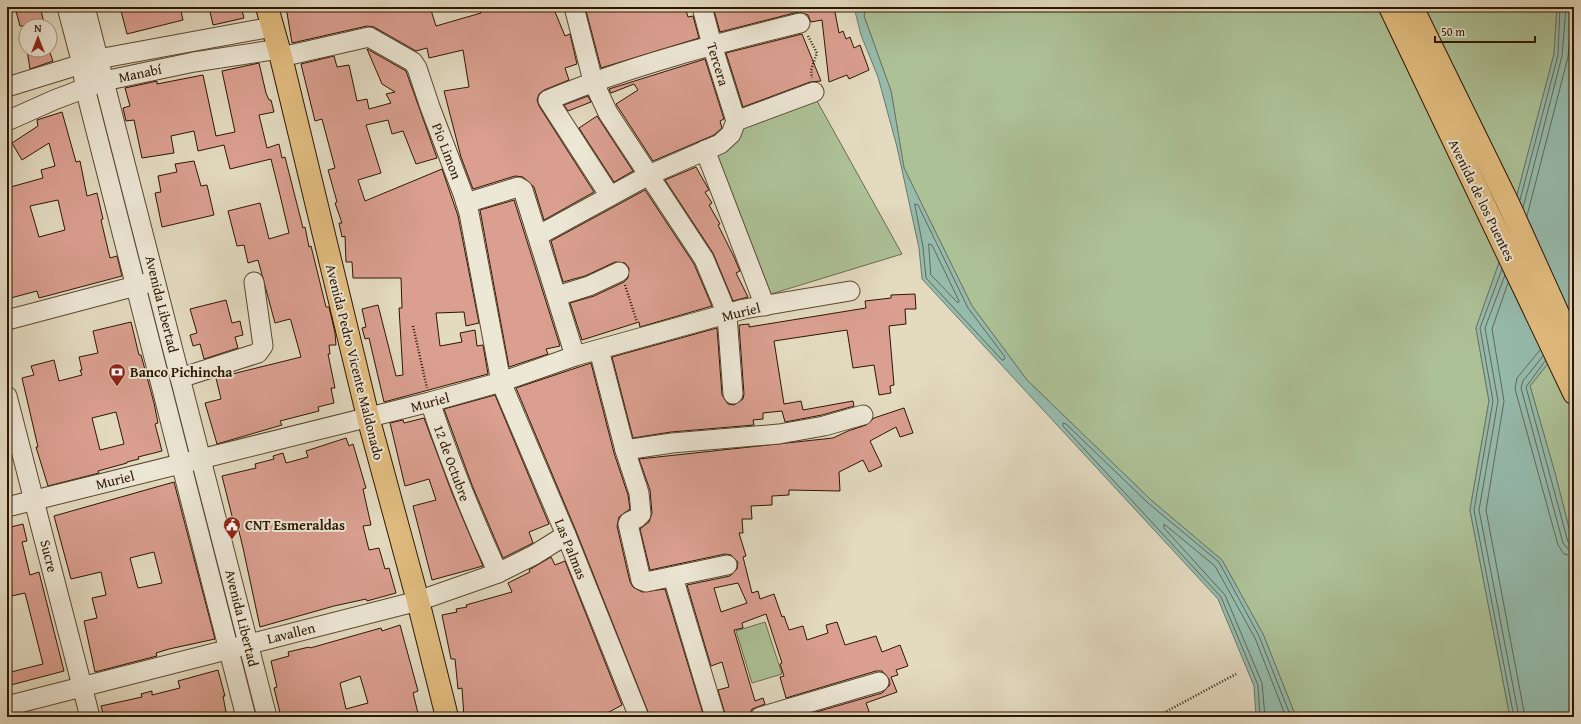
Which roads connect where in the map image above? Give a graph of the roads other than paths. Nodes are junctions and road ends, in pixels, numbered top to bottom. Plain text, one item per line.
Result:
1 (67, 7) edge
2 (85, 7) edge
3 (574, 7) edge
4 (702, 7) edge
5 (1390, 7) edge
6 (1412, 7) edge
7 (270, 17) edge
8 (800, 23) road end
9 (712, 45) junction
10 (1419, 45) junction
11 (280, 53) junction
12 (90, 62) junction
13 (104, 81) junction
14 (593, 81) junction
15 (7, 87) edge
16 (85, 88) junction
17 (814, 92) road end
18 (7, 121) edge
19 (736, 121) junction
20 (705, 150) junction
21 (649, 175) junction
22 (610, 196) junction
23 (466, 203) junction
24 (539, 235) junction
25 (619, 272) road end
26 (156, 280) junction
27 (254, 282) dead end
28 (136, 286) junction
29 (850, 291) dead end
30 (557, 296) junction
31 (765, 306) junction
32 (727, 316) junction
33 (7, 320) edge
34 (1574, 349) edge
35 (599, 350) junction
36 (575, 356) junction
37 (180, 378) junction
38 (501, 382) junction
39 (1574, 393) edge
40 (733, 394) dead end
41 (7, 396) edge
42 (430, 402) junction
43 (863, 415) dead end
44 (368, 418) junction
45 (625, 450) junction
46 (201, 458) junction
47 (181, 463) junction
48 (35, 500) junction
49 (7, 507) edge
50 (566, 535) junction
51 (727, 565) dead end
52 (498, 573) junction
53 (673, 578) junction
54 (418, 601) junction
55 (248, 644) junction
56 (228, 649) junction
57 (879, 682) dead end
58 (83, 688) junction
59 (7, 706) edge
60 (90, 717) edge
61 (246, 717) edge
62 (267, 717) edge
63 (447, 717) edge
64 (639, 717) edge
65 (715, 717) edge
66 (760, 717) edge

1 - 12 street, Avenida Libertad
2 - 12 street, Avenida Libertad
3 - 14 street
4 - 9 street, Tercera
5 - 10 main road, Avenida de los Puentes
6 - 10 main road, Avenida de los Puentes
7 - 11 main road, Avenida Pedro Vicente Maldonado
7 - 12 street, Manabí
8 - 9 street
9 - 14 street
9 - 19 street, Tercera
10 - 34 main road, Avenida de los Puentes
10 - 39 main road, Avenida de los Puentes
11 - 13 street, Manabí
11 - 23 street, Pio Limon
11 - 44 main road, Avenida Pedro Vicente Maldonado
12 - 13 street, Avenida Libertad
12 - 15 street, Manabí
12 - 16 street, Avenida Libertad
13 - 16 street, Manabí
13 - 26 street, Avenida Libertad
14 - 21 street
14 - 22 street
16 - 18 street, Manabí
16 - 28 street, Avenida Libertad
17 - 19 street
19 - 20 street
20 - 21 street
20 - 31 street
21 - 22 street
21 - 32 street
22 - 24 street
23 - 24 street
23 - 38 street, Pio Limon
24 - 30 street
25 - 30 street
26 - 28 street
26 - 37 street, Avenida Libertad
27 - 37 street
28 - 33 street
28 - 47 street, Avenida Libertad
29 - 31 street, Muriel
30 - 36 street
31 - 32 street, Muriel
32 - 35 street, Muriel
32 - 40 street
35 - 36 street, Muriel
35 - 45 street
36 - 38 street, Muriel
37 - 46 street, Avenida Libertad
38 - 42 street, Muriel
38 - 50 street, Las Palmas
41 - 48 street, Sucre
42 - 44 street, Muriel
42 - 52 street, 12 de Octubre
43 - 45 street
44 - 46 street, Muriel
44 - 54 main road, Avenida Pedro Vicente Maldonado
45 - 53 street
46 - 47 street, Muriel
46 - 55 street, Avenida Libertad
47 - 48 street, Muriel
47 - 56 street, Avenida Libertad
48 - 49 street, Muriel
48 - 58 street, Sucre
50 - 52 street, Lavallen
50 - 64 street, Las Palmas
51 - 53 street
52 - 54 street, Lavallen
53 - 65 street
54 - 55 street, Lavallen
54 - 63 main road, Avenida Pedro Vicente Maldonado
55 - 56 street, Lavallen
55 - 62 street, Avenida Libertad
56 - 58 street, Lavallen
56 - 61 street, Avenida Libertad
57 - 66 street
58 - 59 street, Lavallen
58 - 60 street, Sucre

